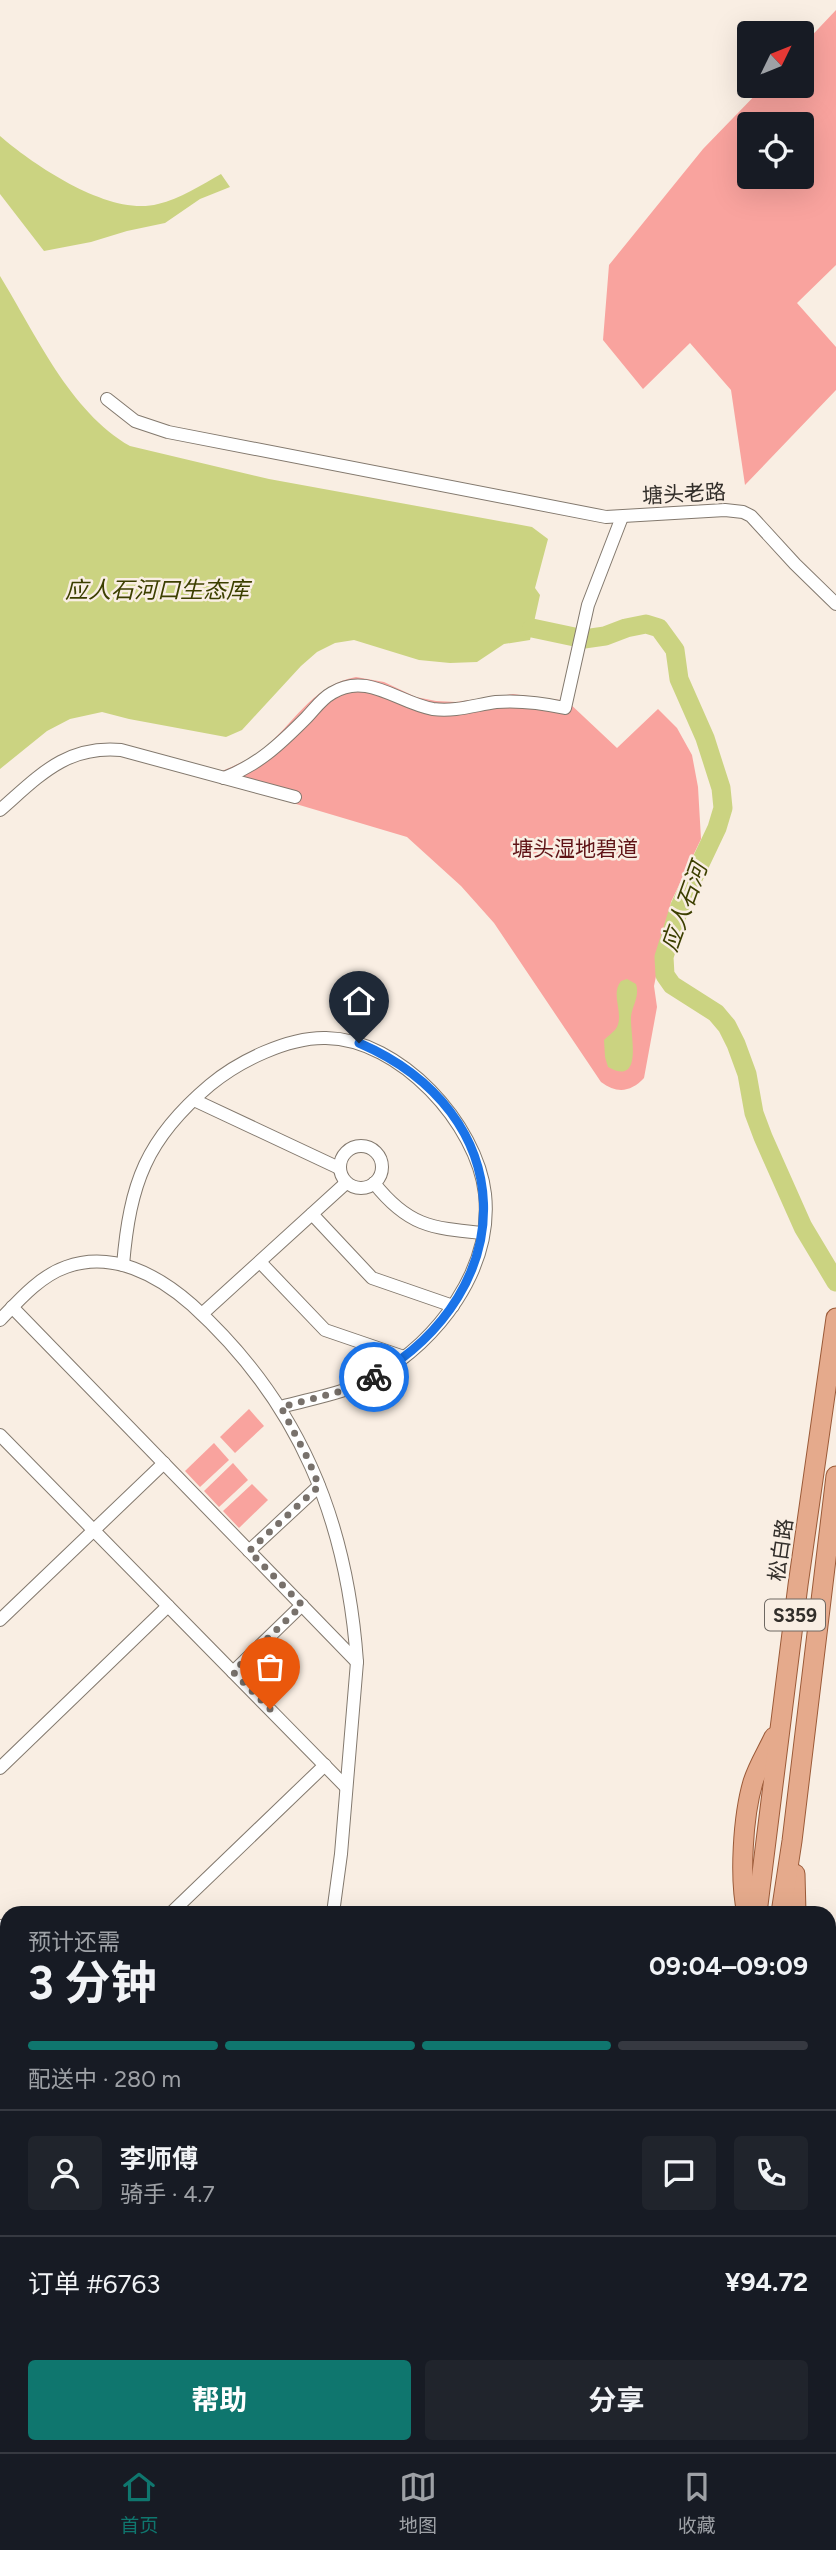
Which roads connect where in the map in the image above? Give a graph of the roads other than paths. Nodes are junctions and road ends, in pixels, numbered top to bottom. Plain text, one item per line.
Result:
1 (107, 399) dead end
2 (622, 517) junction
3 (836, 604) edge
4 (224, 778) junction
5 (295, 797) dead end
6 (0, 810) edge
7 (194, 1100) junction
8 (339, 1168) junction
9 (346, 1183) junction
10 (374, 1184) junction
11 (312, 1214) junction
12 (482, 1233) junction
13 (260, 1262) junction
14 (122, 1265) junction
15 (453, 1306) junction
16 (12, 1307) junction
17 (202, 1314) junction
18 (836, 1318) edge
19 (0, 1320) edge
20 (404, 1357) junction
21 (281, 1407) junction
22 (0, 1435) edge
23 (164, 1463) junction
24 (836, 1476) edge
25 (319, 1486) junction
26 (94, 1530) junction
27 (249, 1551) junction
28 (302, 1605) junction
29 (168, 1606) junction
30 (0, 1620) edge
31 (357, 1662) junction
32 (233, 1672) junction
33 (781, 1720) junction
34 (325, 1765) junction
35 (0, 1768) edge
36 (346, 1787) junction
37 (792, 1841) junction
38 (338, 1875) junction
39 (178, 1906) edge
40 (326, 1906) edge
41 (334, 1906) edge
42 (746, 1906) edge
43 (758, 1906) edge
44 (782, 1906) edge
45 (796, 1906) edge

1 - 2 street, 塘头老路
2 - 3 street, 塘头老路
2 - 4 street
4 - 5 street
4 - 6 street
7 - 8 street
7 - 12 street
7 - 14 street
8 - 9 street
8 - 10 street
9 - 10 street
9 - 11 street
10 - 12 street
11 - 13 street
11 - 15 street
12 - 15 street
13 - 17 street
13 - 20 street
14 - 16 street
14 - 17 street
15 - 20 street
16 - 19 street
16 - 23 street
17 - 21 street
18 - 33 main road, 松白路 / S359
20 - 21 street
21 - 25 street
22 - 26 street
23 - 26 street
23 - 27 street
24 - 37 main road, S359
25 - 27 street
25 - 31 street
26 - 29 street
26 - 30 street
27 - 28 street
28 - 31 street
28 - 32 street
29 - 32 street
29 - 35 street
31 - 36 street
32 - 34 street
33 - 42 main road
33 - 43 main road, 松白路 / S359
34 - 36 street
34 - 39 street
36 - 38 street
37 - 44 main road
37 - 45 main road, S359
38 - 40 street
38 - 41 street

